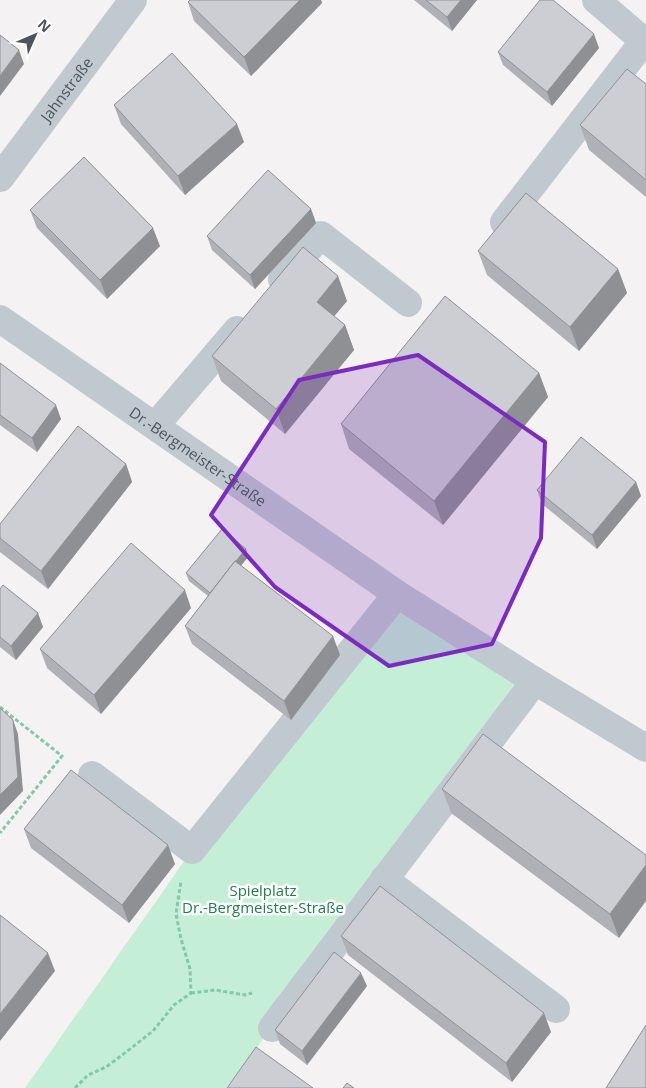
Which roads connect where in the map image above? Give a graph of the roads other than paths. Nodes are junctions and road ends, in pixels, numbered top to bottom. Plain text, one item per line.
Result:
1 (134, 0) edge
2 (596, 0) edge
3 (645, 42) edge
4 (0, 178) edge
5 (500, 227) edge
6 (408, 303) dead end
7 (0, 319) edge
8 (155, 426) junction
9 (397, 594) junction
10 (535, 681) junction
11 (646, 748) edge
12 (92, 775) dead end
13 (384, 879) junction
14 (556, 1009) dead end
15 (272, 1028) dead end

1 - 4 street, Jahnstraße
2 - 3 street
3 - 5 street
6 - 8 street
7 - 8 street, Dr.-Bergmeister-Straße
8 - 9 street, Dr.-Bergmeister-Straße
9 - 10 street, Dr.-Bergmeister-Straße
9 - 12 street
10 - 11 street, Dr.-Bergmeister-Straße
10 - 13 street
13 - 14 street
13 - 15 street

